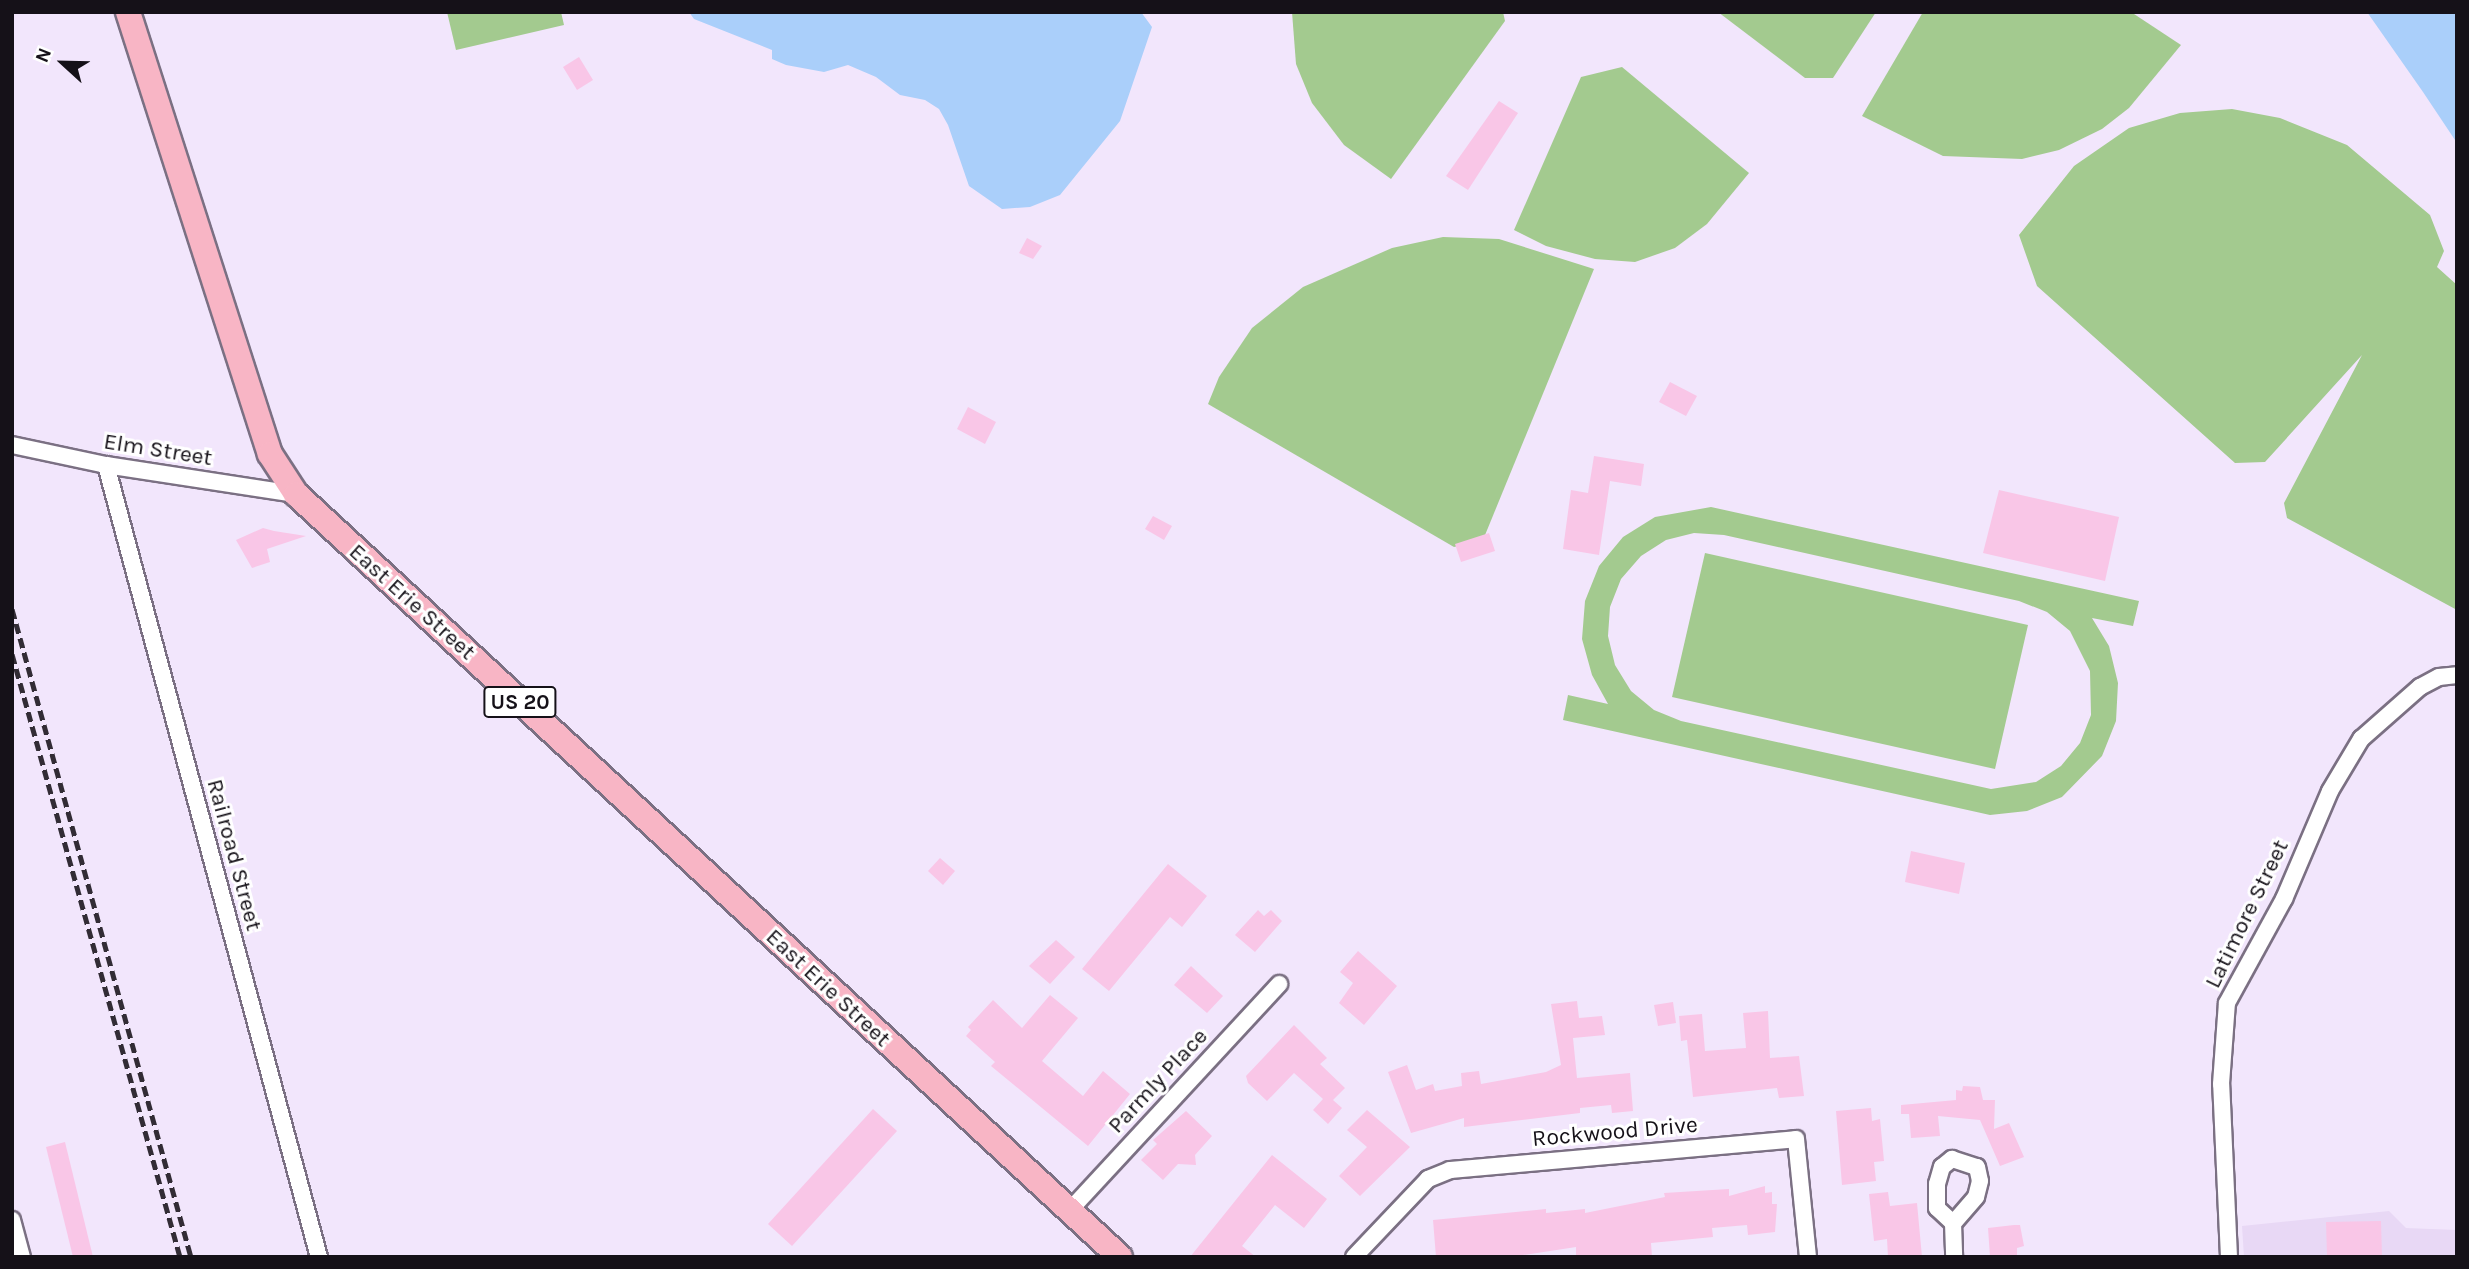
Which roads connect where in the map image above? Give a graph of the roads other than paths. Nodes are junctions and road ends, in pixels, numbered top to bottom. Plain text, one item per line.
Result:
1 (128, 12) edge
2 (12, 445) edge
3 (106, 465) junction
4 (296, 494) junction
5 (2457, 675) edge
6 (1279, 984) dead end
7 (1070, 1210) junction
8 (12, 1220) edge
9 (1953, 1223) dead end
10 (22, 1257) edge
11 (319, 1257) edge
12 (1120, 1257) edge
13 (1354, 1257) edge
14 (1808, 1257) edge
15 (1954, 1257) edge
16 (2229, 1257) edge

1 - 4 main road, East Erie Street / US 20
2 - 3 street, Elm Street
3 - 4 street, Elm Street
3 - 11 street, Railroad Street
4 - 7 main road, East Erie Street / US 20
5 - 16 street, Latimore Street
6 - 7 street, Parmly Place
7 - 12 main road, East Erie Street / US 20
8 - 10 street
9 - 15 street
13 - 14 street, Rockwood Drive

